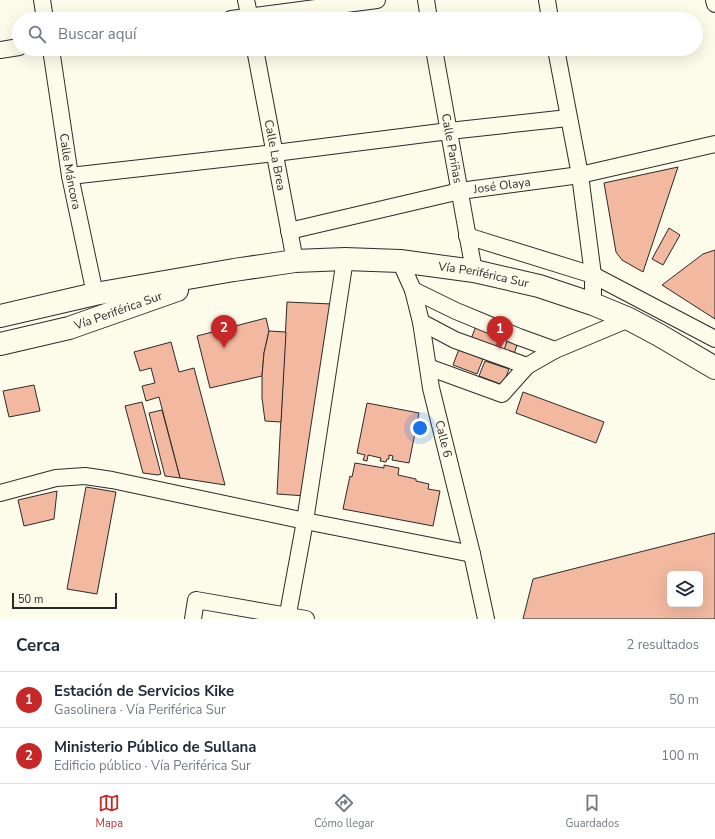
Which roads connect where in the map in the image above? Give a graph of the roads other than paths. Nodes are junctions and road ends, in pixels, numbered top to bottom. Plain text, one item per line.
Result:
1 (42, 0) edge
2 (246, 0) edge
3 (377, 0) edge
4 (426, 0) edge
5 (547, 0) edge
6 (714, 0) edge
7 (715, 4) edge
8 (44, 12) edge
9 (248, 12) edge
10 (292, 12) edge
11 (428, 12) edge
12 (549, 12) edge
13 (12, 48) edge
14 (0, 50) edge
15 (52, 56) edge
16 (256, 56) edge
17 (435, 56) edge
18 (557, 56) edge
19 (568, 118) junction
20 (449, 131) junction
21 (715, 144) edge
22 (275, 153) junction
23 (580, 175) junction
24 (70, 176) junction
25 (460, 191) junction
26 (289, 232) junction
27 (467, 236) junction
28 (345, 259) junction
29 (295, 261) junction
30 (400, 261) junction
31 (234, 270) junction
32 (474, 271) junction
33 (593, 275) junction
34 (413, 290) junction
35 (96, 294) junction
36 (593, 304) junction
37 (0, 316) edge
38 (629, 319) junction
39 (421, 322) junction
40 (715, 340) edge
41 (0, 344) edge
42 (555, 350) junction
43 (527, 366) junction
44 (428, 367) junction
45 (715, 368) edge
46 (0, 493) edge
47 (305, 521) junction
48 (472, 554) junction
49 (287, 617) edge
50 (193, 619) edge
51 (306, 619) edge
52 (486, 619) edge

1 - 8 street
2 - 9 street
3 - 10 street
4 - 11 street
5 - 12 street
6 - 7 street
13 - 14 street
15 - 24 street, Calle Máncora
16 - 22 street, Calle La Brea
17 - 20 street, Calle Pariñas
18 - 19 street
19 - 20 street
19 - 23 street
20 - 22 street
20 - 25 street, Calle Pariñas
21 - 23 street, José Olaya
22 - 24 street
22 - 26 street, Calle La Brea
23 - 25 street, José Olaya
23 - 33 street
24 - 35 street, Calle Máncora
25 - 26 street, José Olaya
25 - 27 street, Calle Pariñas
26 - 29 street, Calle La Brea
27 - 32 street, Calle Pariñas
27 - 33 street
28 - 29 highway, Vía Periférica Sur
28 - 30 highway, Vía Periférica Sur
28 - 47 street
29 - 31 highway, Vía Periférica Sur
30 - 32 highway, Vía Periférica Sur
30 - 34 street, Calle 6
31 - 35 highway, Vía Periférica Sur
31 - 41 highway, Vía Periférica Sur
32 - 36 highway, Vía Periférica Sur
33 - 36 street
33 - 40 street
34 - 39 street, Calle 6
34 - 42 street
35 - 37 highway, Vía Periférica Sur
36 - 38 highway, Vía Periférica Sur
38 - 42 street
38 - 45 highway, Vía Periférica Sur
39 - 43 street
39 - 44 street, Calle 6
42 - 43 street
43 - 44 street
44 - 48 street, Calle 6
46 - 47 street
47 - 48 street
47 - 49 street
48 - 52 street, Calle 6
49 - 50 street
49 - 51 street

